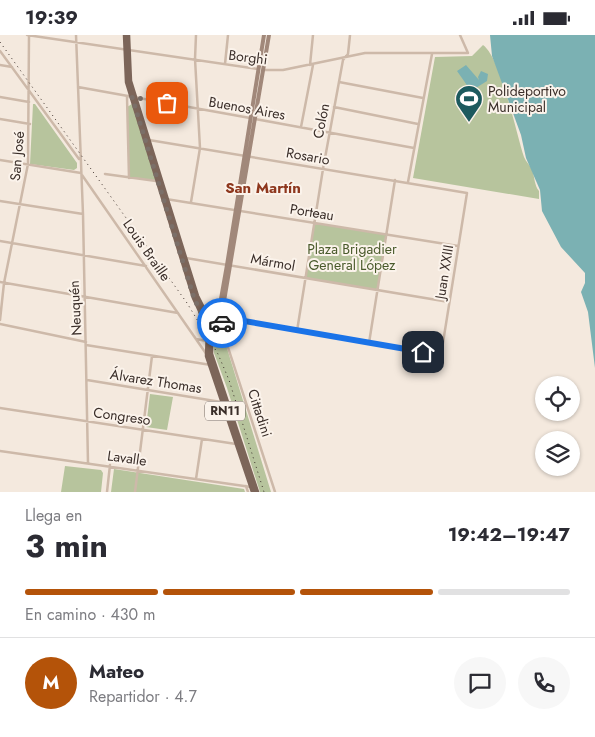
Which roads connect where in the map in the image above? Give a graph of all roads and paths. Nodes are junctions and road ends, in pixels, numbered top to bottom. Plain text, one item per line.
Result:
1 (28, 35) edge
2 (76, 35) edge
3 (127, 35) edge
4 (196, 35) edge
5 (228, 35) edge
6 (264, 35) edge
7 (269, 35) edge
8 (313, 35) edge
9 (350, 35) edge
10 (460, 35) edge
11 (76, 42) junction
12 (127, 49) junction
13 (0, 51) edge
14 (432, 53) junction
15 (344, 58) junction
16 (195, 59) junction
17 (225, 64) junction
18 (0, 65) edge
19 (311, 65) junction
20 (13, 67) junction
21 (259, 69) junction
22 (265, 70) junction
23 (339, 82) junction
24 (78, 87) junction
25 (29, 89) junction
26 (0, 97) edge
27 (132, 97) junction
28 (423, 98) junction
29 (29, 102) junction
30 (134, 106) junction
31 (127, 107) junction
32 (334, 107) junction
33 (198, 109) junction
34 (0, 119) edge
35 (254, 119) junction
36 (30, 124) junction
37 (418, 124) junction
38 (301, 128) junction
39 (329, 133) junction
40 (147, 141) junction
41 (200, 148) junction
42 (414, 148) junction
43 (248, 156) junction
44 (0, 160) edge
45 (80, 160) junction
46 (28, 164) junction
47 (323, 169) junction
48 (81, 173) junction
49 (105, 174) dead end
50 (129, 178) junction
51 (395, 180) junction
52 (158, 181) junction
53 (408, 182) junction
54 (467, 193) joint
55 (165, 199) junction
56 (0, 201) edge
57 (191, 202) junction
58 (21, 205) junction
59 (238, 211) junction
60 (83, 214) junction
61 (314, 223) junction
62 (387, 234) junction
63 (0, 241) edge
64 (12, 243) junction
65 (458, 246) junction
66 (82, 255) junction
67 (184, 259) junction
68 (229, 265) junction
69 (146, 267) junction
70 (305, 278) junction
71 (0, 282) edge
72 (4, 283) junction
73 (378, 290) junction
74 (84, 296) junction
75 (449, 303) junction
76 (179, 313) junction
77 (216, 319) junction
78 (0, 320) edge
79 (0, 324) edge
80 (222, 327) junction
81 (208, 328) junction
82 (297, 331) junction
83 (217, 334) junction
84 (195, 338) junction
85 (226, 340) junction
86 (207, 341) junction
87 (86, 343) junction
88 (369, 343) junction
89 (152, 356) junction
90 (207, 356) junction
91 (200, 364) junction
92 (211, 366) junction
93 (88, 380) junction
94 (148, 391) junction
95 (221, 402) junction
96 (0, 408) edge
97 (88, 421) junction
98 (143, 429) junction
99 (202, 439) junction
100 (239, 444) junction
101 (0, 451) edge
102 (88, 463) junction
103 (110, 465) junction
104 (137, 469) junction
105 (196, 479) junction
106 (250, 489) edge
107 (107, 492) edge
108 (135, 492) edge
109 (248, 492) edge
110 (257, 492) edge
111 (275, 492) edge

1 - 11 street, Borghi
1 - 25 street, San José
2 - 11 street, Neuquén
3 - 12 main road
4 - 16 street
5 - 17 street
6 - 21 main road
7 - 22 main road
8 - 19 street
9 - 15 street, Colón
10 - 14 street, Borghi
11 - 12 street, Borghi
11 - 24 street, Neuquén
12 - 16 street, Borghi
12 - 27 main road
13 - 20 street
14 - 15 street, Borghi
14 - 28 street
15 - 19 street, Borghi
15 - 23 street, Colón
16 - 17 street, Borghi
16 - 33 street
17 - 21 street, Borghi
18 - 20 street
19 - 22 street, Borghi
19 - 38 street
20 - 25 street
21 - 22 street, Borghi
21 - 35 main road
22 - 35 main road
23 - 28 street
23 - 32 street, Colón
24 - 27 street, Buenos Aires
24 - 45 street, Neuquén
25 - 29 street, San José
25 - 45 street
26 - 29 street
27 - 30 main road
27 - 31 street
27 - 33 street, Buenos Aires
27 - 40 main road
28 - 37 street
29 - 36 street, San José
30 - 31 street
30 - 40 main road
31 - 50 street
32 - 37 street
32 - 39 street, Colón
33 - 35 street, Buenos Aires
33 - 41 street
34 - 36 street
35 - 38 street, Buenos Aires
35 - 43 main road
36 - 46 street, San José
37 - 42 street
38 - 39 street, Buenos Aires
39 - 42 street, Buenos Aires
39 - 47 street, Colón
40 - 41 street, Rosario
40 - 52 main road
40 - 55 main road
41 - 43 street, Rosario
41 - 57 street
42 - 53 street
43 - 47 street, Rosario
43 - 59 main road
44 - 46 street
45 - 48 street, Neuquén
46 - 48 street
46 - 58 street, San José
47 - 51 street, Rosario
47 - 61 street, Colón
48 - 60 street, Neuquén
48 - 69 street, Louis Braille
49 - 50 street
50 - 52 street
51 - 53 street, Rosario
51 - 62 street
52 - 55 main road
53 - 54 street, Rosario
54 - 65 street, Juan XXIII
55 - 57 street, Porteau
55 - 67 main road
56 - 58 street
57 - 59 street, Porteau
58 - 60 street
58 - 64 street, San José
59 - 61 street, Porteau
59 - 68 main road
60 - 66 street, Neuquén
61 - 62 street, Porteau
61 - 70 street, Colón
62 - 65 street, Porteau
62 - 73 street
63 - 64 street
64 - 66 street
64 - 72 street, San José
65 - 75 street, Juan XXIII
66 - 69 street
66 - 74 street, Neuquén
67 - 68 street, Mármol
67 - 77 main road
67 - 81 main road
68 - 70 street, Mármol
68 - 77 main road
69 - 76 street, Louis Braille
70 - 73 street, Mármol
70 - 82 street, Colón
71 - 72 street
72 - 74 street
72 - 78 street, San José
73 - 75 street, Mármol
73 - 88 street
74 - 76 street
74 - 87 street, Neuquén
75 - 88 street, Juan XXIII
76 - 84 street, Louis Braille
77 - 80 main road
77 - 81 main road
77 - 82 street
79 - 87 street
80 - 83 main road, RN11
80 - 85 street, Cittadini
81 - 83 main road
81 - 86 main road, RN11
82 - 88 street
83 - 85 street
83 - 100 main road, RN11
84 - 86 street
84 - 90 street, Louis Braille
85 - 111 street, Cittadini
86 - 90 main road, RN11
87 - 89 street
87 - 93 street, Neuquén
89 - 91 street
89 - 94 street
90 - 91 street
90 - 92 main road, RN11
91 - 92 street
92 - 95 main road, RN11
93 - 94 street, Álvarez Thomas
93 - 97 street, Neuquén
94 - 95 street, Álvarez Thomas
94 - 98 street
95 - 100 main road, RN11
96 - 97 street, Congreso
97 - 98 street, Congreso
97 - 102 street, Neuquén
98 - 99 street, Congreso
98 - 104 street
99 - 100 street, Congreso
99 - 105 street
100 - 106 main road, RN11
100 - 110 main road, RN11
101 - 102 street, Lavalle
102 - 103 street, Lavalle
103 - 104 street, Lavalle
103 - 107 street
104 - 105 street, Lavalle
104 - 108 street
105 - 106 street, Lavalle
106 - 109 street

